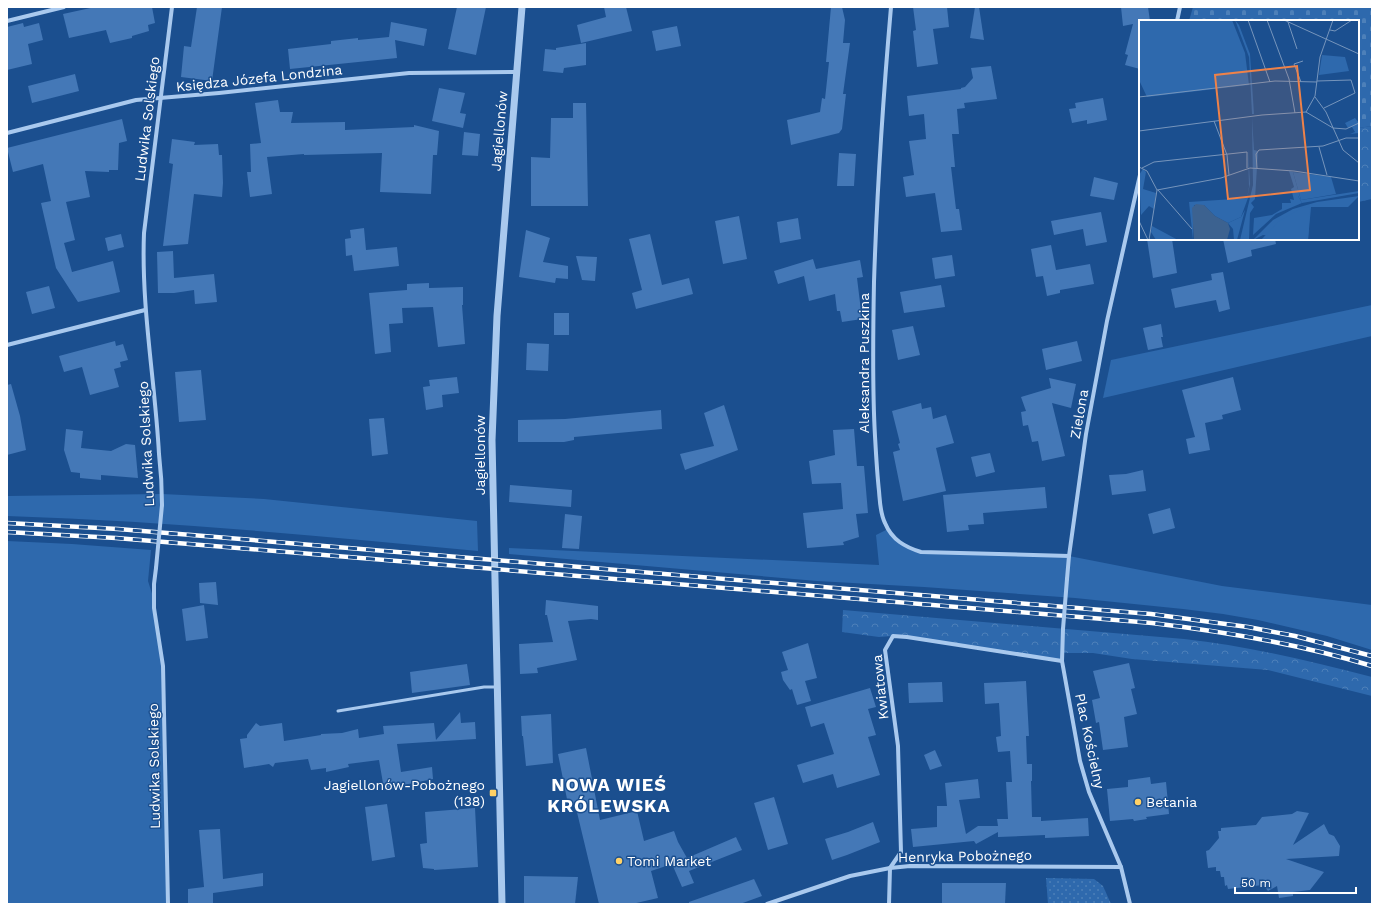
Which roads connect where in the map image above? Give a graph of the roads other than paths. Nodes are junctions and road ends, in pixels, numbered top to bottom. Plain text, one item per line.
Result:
1 (64, 7) edge
2 (172, 7) edge
3 (522, 7) edge
4 (891, 7) edge
5 (1180, 7) edge
6 (1177, 20) edge
7 (7, 21) edge
8 (516, 72) junction
9 (160, 98) junction
10 (7, 133) edge
11 (1139, 179) edge
12 (145, 310) junction
13 (7, 345) edge
14 (1069, 556) junction
15 (1062, 661) junction
16 (497, 687) junction
17 (338, 711) dead end
18 (1121, 867) junction
19 (890, 868) junction
20 (168, 904) edge
21 (502, 904) edge
22 (767, 904) edge
23 (889, 904) edge
24 (1130, 904) edge

1 - 7 street
2 - 9 street, Ludwika Solskiego
3 - 8 street, Jagiellonów
4 - 14 street, Aleksandra Puszkina
5 - 6 street
8 - 9 street, Księdza Józefa Londzina
8 - 16 street, Jagiellonów
9 - 10 street, Księdza Józefa Londzina
9 - 12 street, Ludwika Solskiego
11 - 14 street, Zielona
12 - 13 street
12 - 20 street, Ludwika Solskiego, bridge
14 - 15 street, Zielona, bridge
15 - 18 street, Plac Kościelny
15 - 19 street, Kwiatowa
16 - 17 lane
16 - 21 street, Jagiellonów
18 - 19 street, Henryka Pobożnego
18 - 24 street, Plac Kościelny
19 - 22 street, Henryka Pobożnego
19 - 23 street

